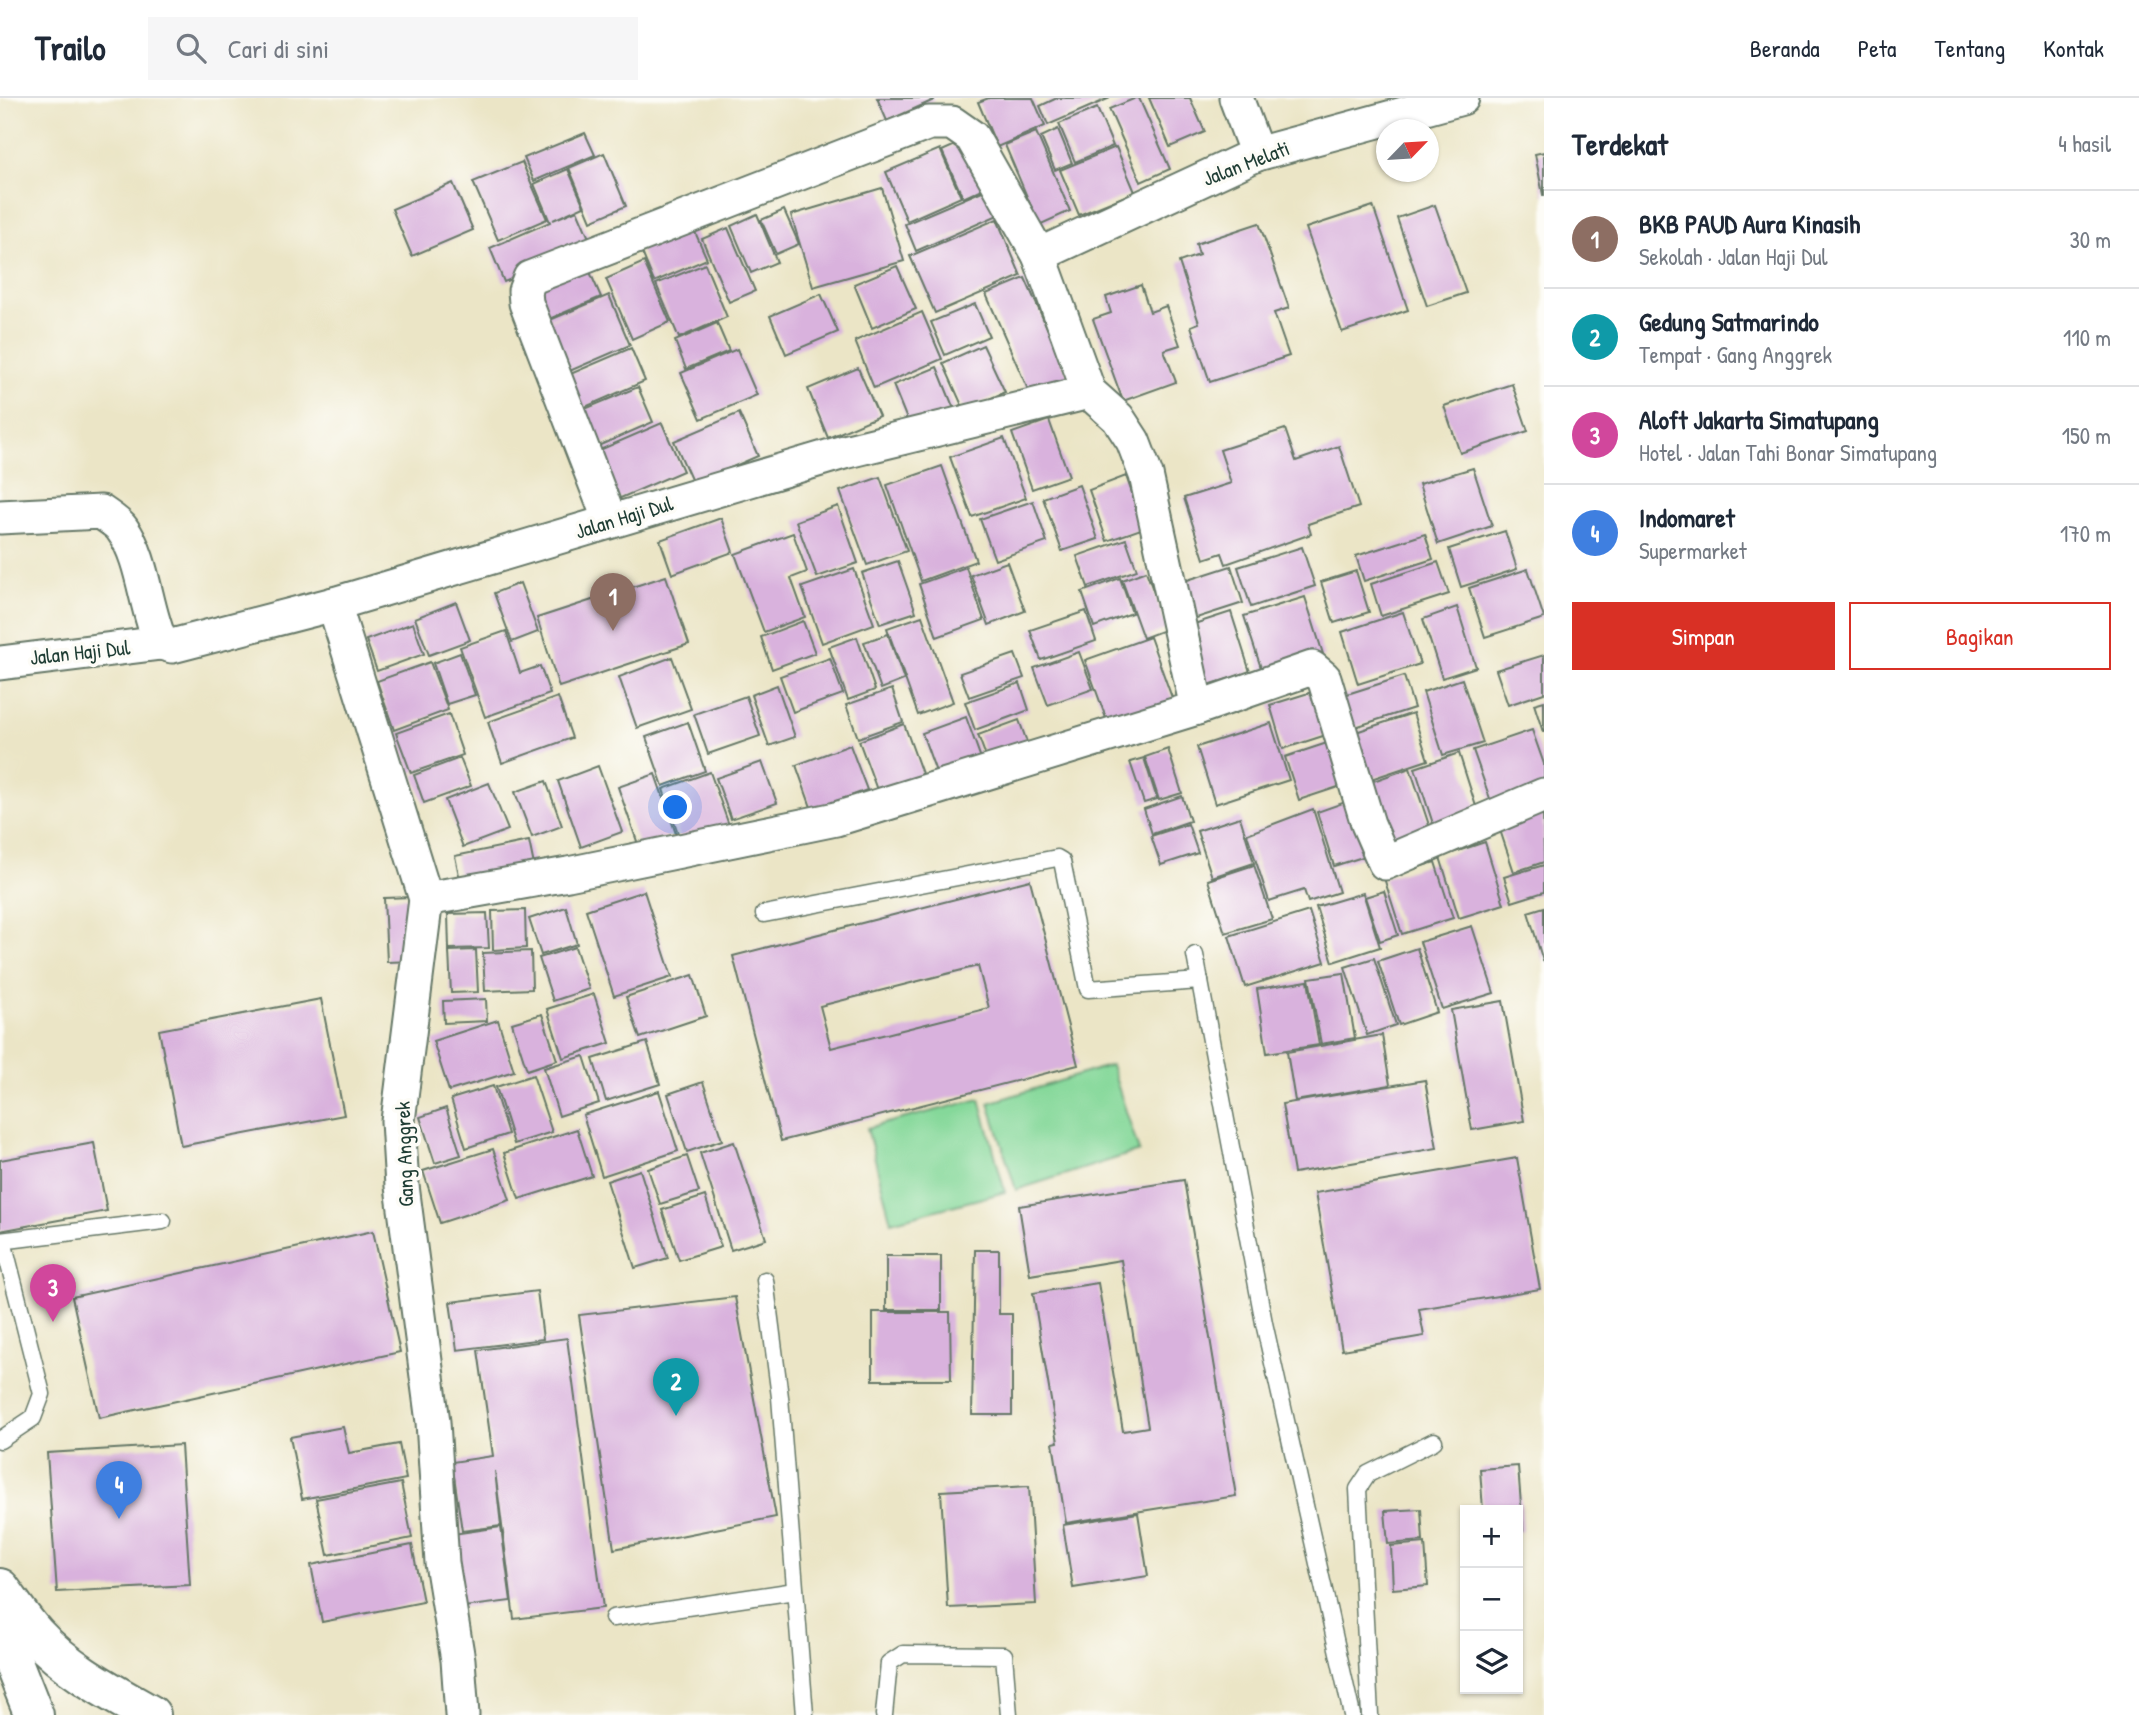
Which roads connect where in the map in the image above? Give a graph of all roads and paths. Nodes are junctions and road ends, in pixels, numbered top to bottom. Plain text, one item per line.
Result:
1 (1236, 98) edge
2 (1462, 98) edge
3 (1257, 154) junction
4 (1039, 255) junction
5 (1088, 392) junction
6 (0, 517) edge
7 (610, 522) junction
8 (334, 604) junction
9 (161, 643) junction
10 (0, 663) edge
11 (1197, 708) junction
12 (1544, 795) edge
13 (426, 899) junction
14 (764, 914) dead end
15 (1195, 955) dead end
16 (1200, 981) junction
17 (163, 1221) dead end
18 (1, 1241) edge
19 (765, 1280) dead end
20 (0, 1440) edge
21 (1434, 1441) dead end
22 (0, 1588) edge
23 (795, 1591) junction
24 (613, 1618) dead end
25 (0, 1629) edge
26 (34, 1715) edge
27 (151, 1715) edge
28 (462, 1715) edge
29 (805, 1715) edge
30 (884, 1715) edge
31 (1009, 1715) edge
32 (1352, 1715) edge
33 (1370, 1715) edge

1 - 3 street
2 - 3 street, Jalan Melati
3 - 4 street, Jalan Melati
4 - 5 street
4 - 7 street
5 - 7 street, Jalan Haji Dul
5 - 11 street
6 - 9 street, Jalan Haji Dul
7 - 8 street, Jalan Haji Dul
8 - 9 street, Jalan Haji Dul
8 - 13 street, Gang Anggrek
9 - 10 street, Jalan Haji Dul
11 - 12 street
11 - 13 street
13 - 28 street, Gang Anggrek
14 - 16 lane
15 - 16 lane
16 - 32 lane
17 - 18 lane
18 - 20 lane
19 - 23 lane
21 - 33 lane
22 - 27 highway
23 - 24 lane
23 - 29 lane
25 - 26 highway
30 - 31 lane

